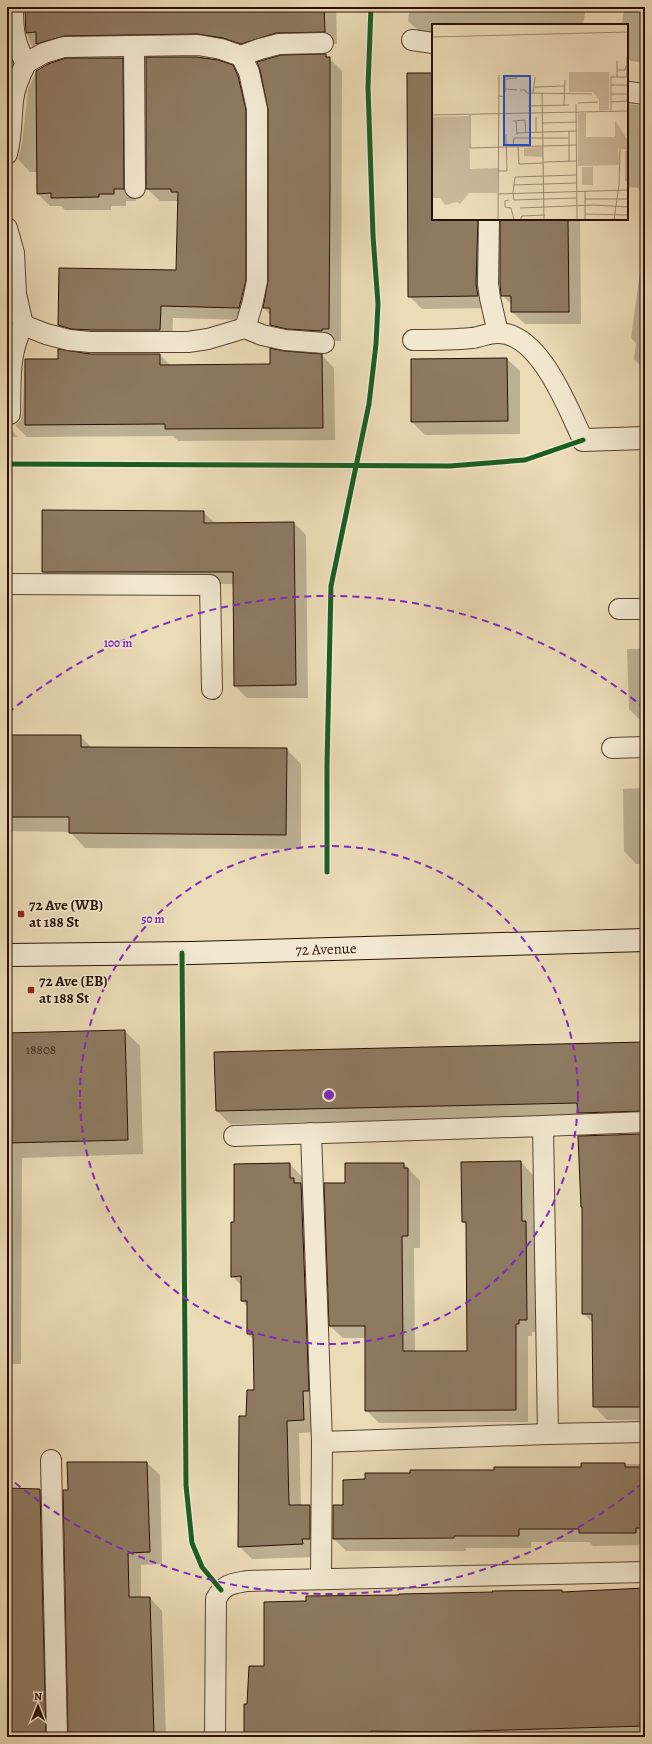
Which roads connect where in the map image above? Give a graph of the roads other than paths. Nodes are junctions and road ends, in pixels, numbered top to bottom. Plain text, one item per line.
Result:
1 (13, 7) edge
2 (412, 40) dead end
3 (323, 43) dead end
4 (432, 43) edge
5 (134, 46) junction
6 (241, 56) junction
7 (26, 63) junction
8 (7, 154) edge
9 (135, 188) dead end
10 (489, 220) edge
11 (7, 228) edge
12 (23, 325) junction
13 (245, 328) junction
14 (498, 333) junction
15 (413, 340) dead end
16 (324, 343) dead end
17 (10, 414) dead end
18 (645, 438) edge
19 (583, 440) joint
20 (7, 584) edge
21 (619, 609) dead end
22 (645, 609) edge
23 (212, 689) dead end
24 (645, 747) edge
25 (612, 748) dead end
26 (645, 940) edge
27 (7, 955) edge
28 (645, 1122) edge
29 (543, 1126) junction
30 (310, 1133) junction
31 (234, 1136) dead end
32 (645, 1432) edge
33 (548, 1434) junction
34 (322, 1442) junction
35 (51, 1460) dead end
36 (645, 1572) edge
37 (321, 1579) junction
38 (57, 1737) edge
39 (215, 1737) edge

1 - 7 lane
2 - 4 lane
3 - 6 lane
5 - 6 lane
5 - 7 lane
5 - 9 lane
6 - 13 lane
7 - 8 lane
10 - 14 lane
11 - 12 lane
12 - 13 lane
12 - 17 lane
13 - 16 lane
14 - 15 lane
14 - 19 lane
18 - 19 main road
20 - 23 lane
21 - 22 lane
24 - 25 lane
26 - 27 main road, 72 Avenue
28 - 29 lane
29 - 30 lane
29 - 33 lane
30 - 31 lane
30 - 34 lane
32 - 33 lane
33 - 34 lane
34 - 37 lane
35 - 38 lane
36 - 37 lane
37 - 39 lane

